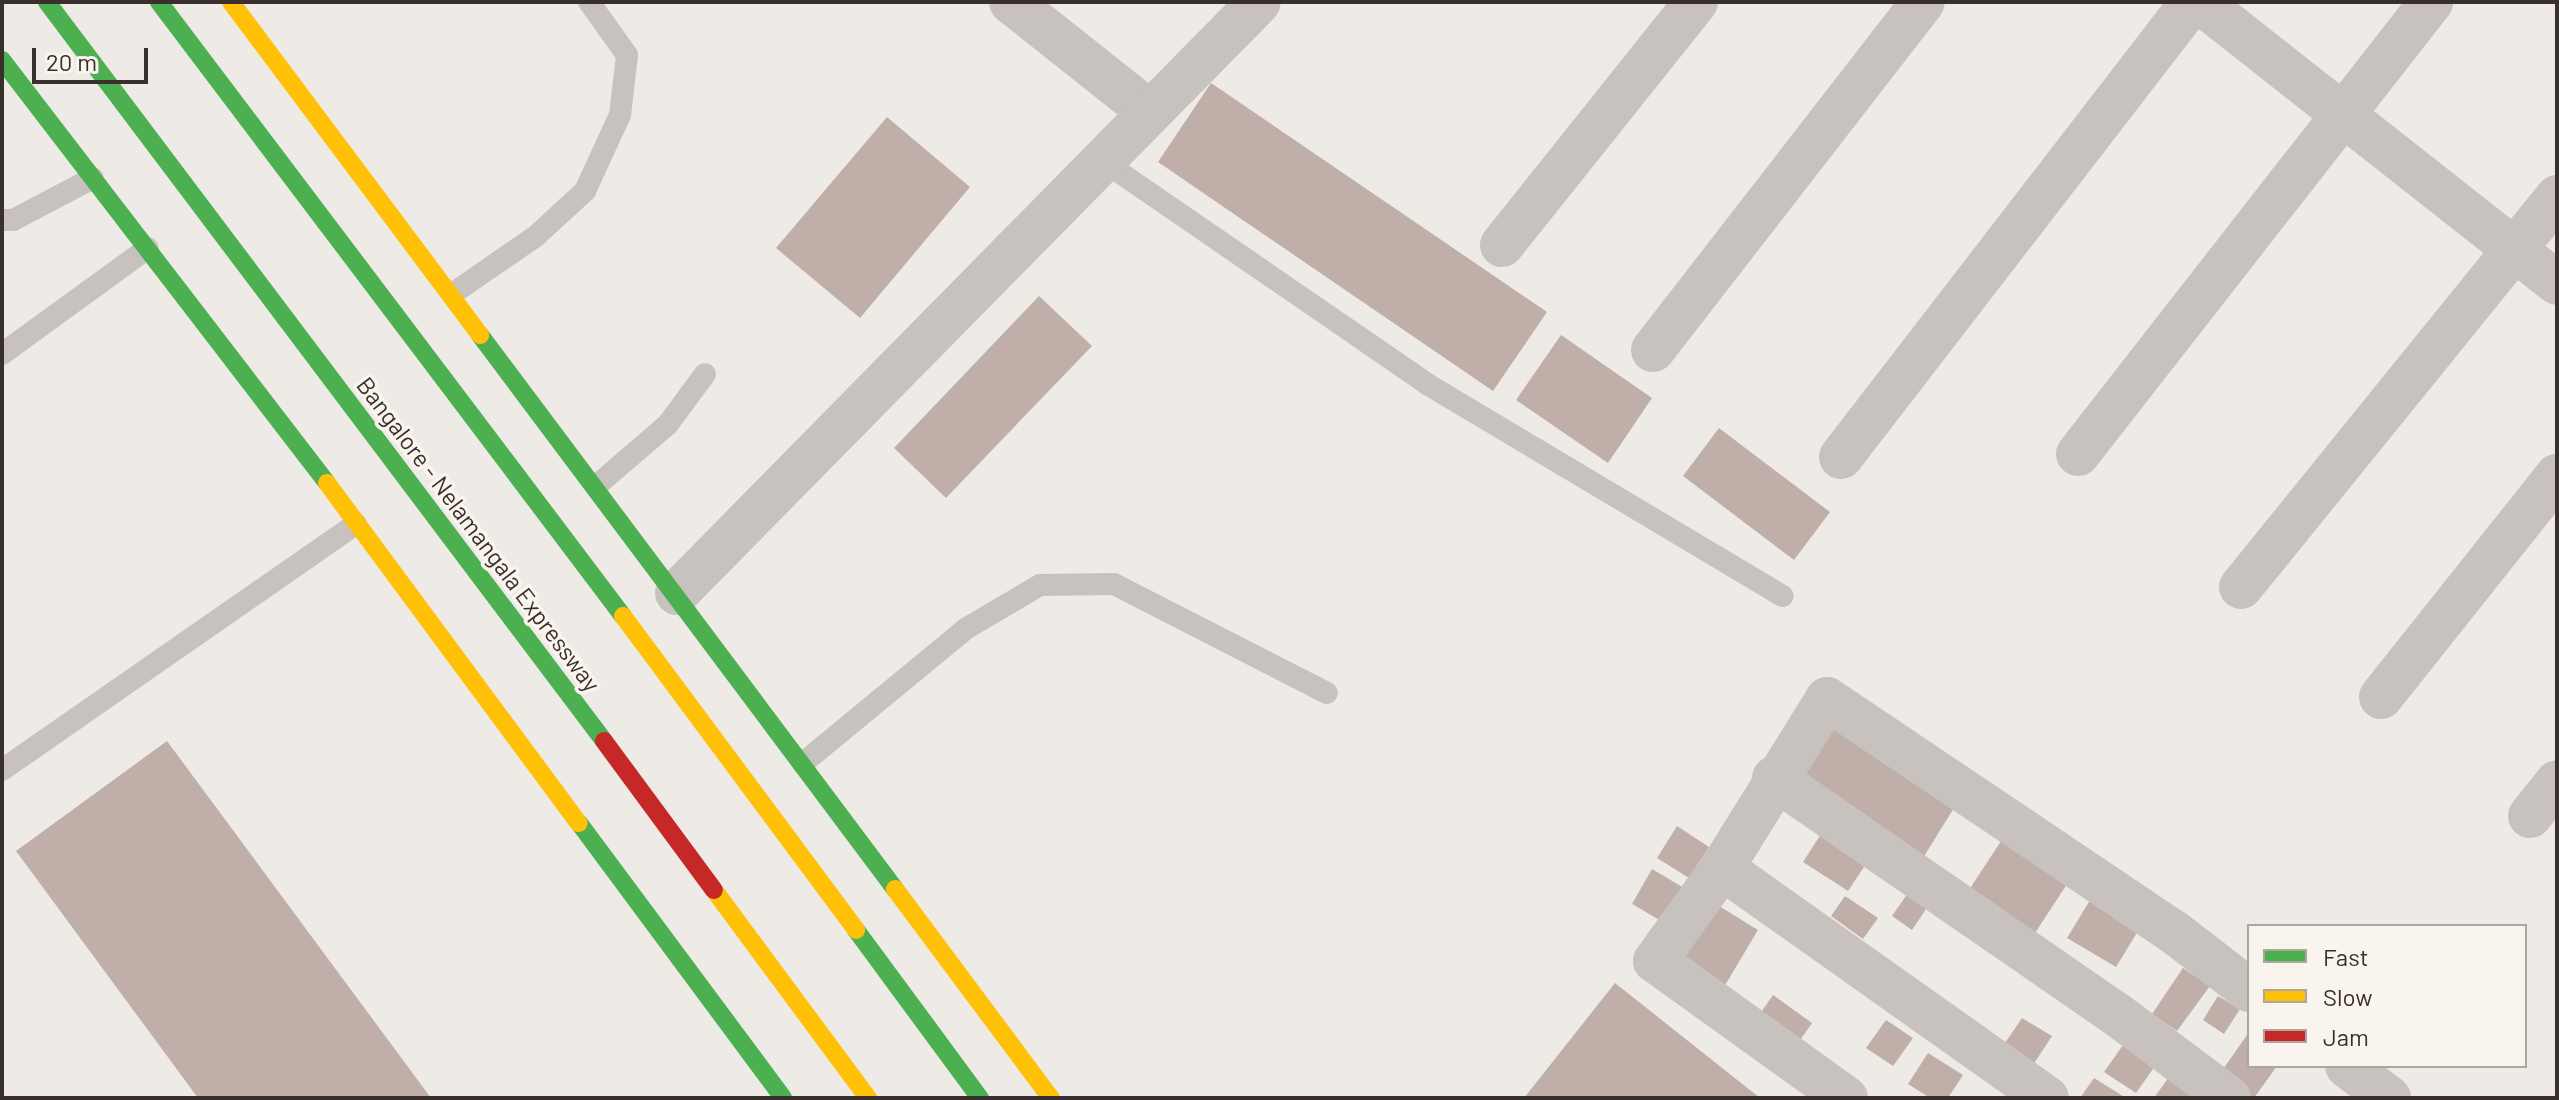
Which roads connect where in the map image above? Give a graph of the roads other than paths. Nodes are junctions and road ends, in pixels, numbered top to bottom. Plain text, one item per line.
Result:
1 (47, 2) edge
2 (159, 2) edge
3 (231, 2) edge
4 (589, 2) edge
5 (1011, 2) edge
6 (1259, 2) edge
7 (1696, 2) edge
8 (1923, 2) edge
9 (2192, 2) edge
10 (2200, 2) edge
11 (2431, 2) edge
12 (2, 60) edge
13 (1150, 112) junction
14 (2341, 113) junction
15 (1103, 161) junction
16 (93, 178) junction
17 (2557, 197) edge
18 (2, 220) edge
19 (1502, 245) dead end
20 (148, 248) junction
21 (2517, 251) junction
22 (2557, 283) edge
23 (452, 294) junction
24 (1653, 350) dead end
25 (2, 354) edge
26 (705, 374) dead end
27 (2078, 454) dead end
28 (1841, 457) dead end
29 (2557, 476) edge
30 (596, 486) junction
31 (356, 524) junction
32 (2241, 587) dead end
33 (677, 593) junction
34 (1783, 596) dead end
35 (1327, 693) dead end
36 (2381, 697) dead end
37 (803, 763) junction
38 (2, 770) edge
39 (1774, 778) junction
40 (2557, 782) edge
41 (2530, 816) dead end
42 (1722, 868) junction
43 (2247, 988) edge
44 (2350, 1068) edge
45 (783, 1098) edge
46 (868, 1098) edge
47 (980, 1098) edge
48 (1051, 1098) edge
49 (1846, 1098) edge
50 (2047, 1098) edge
51 (2229, 1098) edge
52 (2389, 1098) edge

1 - 46 main road, Bangalore - Nelamangala Expressway
2 - 47 main road
3 - 23 main road
4 - 23 lane
5 - 13 street
6 - 13 street
7 - 19 street
8 - 24 street
9 - 28 street
10 - 14 street
11 - 14 street
12 - 16 main road
13 - 15 street
14 - 21 street
14 - 27 street
15 - 33 street
15 - 34 lane
16 - 18 lane
16 - 20 main road
17 - 21 street
20 - 25 lane
20 - 31 main road
21 - 22 street
21 - 32 street
23 - 30 main road
26 - 30 lane
29 - 36 street
30 - 33 main road
31 - 38 lane
31 - 45 main road
33 - 37 main road
35 - 37 lane
37 - 48 main road
39 - 42 street
39 - 43 street
39 - 51 street
40 - 41 street
42 - 49 street
42 - 50 street
44 - 52 street

